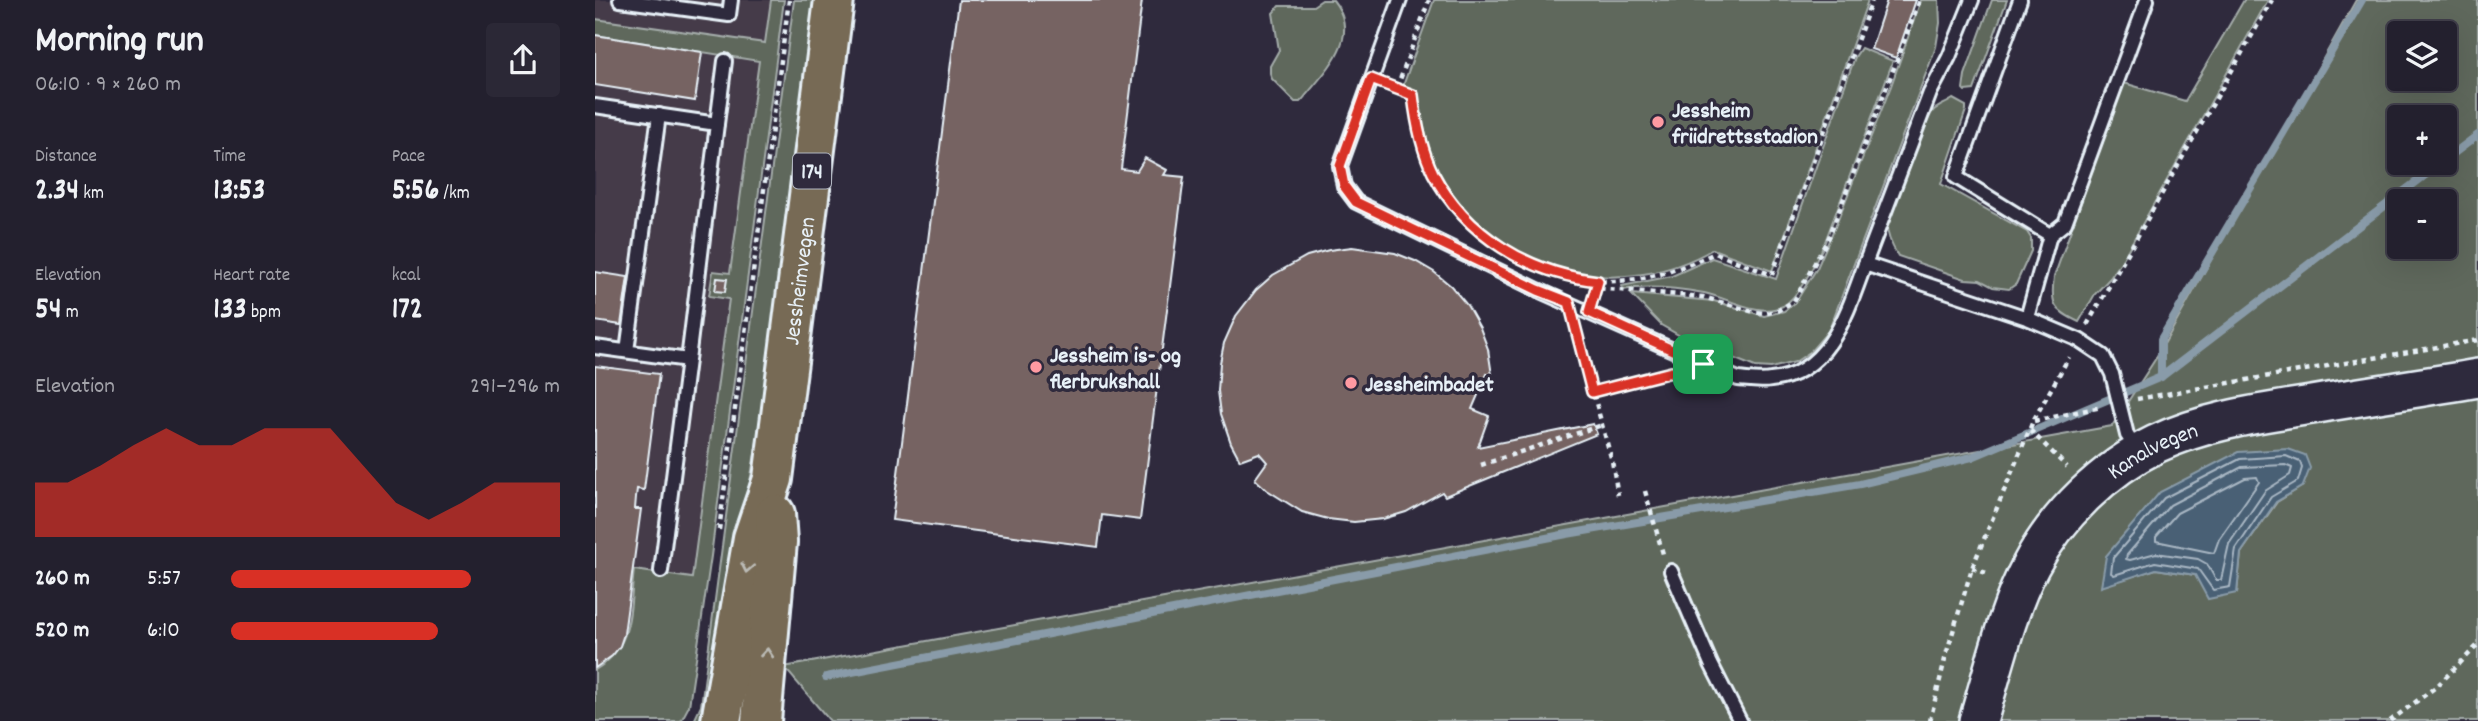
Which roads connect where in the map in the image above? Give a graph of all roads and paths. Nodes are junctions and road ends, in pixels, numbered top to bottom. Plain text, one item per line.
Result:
1 (620, 0) edge
2 (731, 0) edge
3 (789, 0) edge
4 (834, 0) edge
5 (1400, 0) edge
6 (1429, 0) edge
7 (1872, 0) edge
8 (1920, 0) edge
9 (1972, 0) edge
10 (2020, 0) edge
11 (2147, 0) edge
12 (2272, 0) edge
13 (726, 61) dead end
14 (1371, 79) junction
15 (1397, 88) junction
16 (595, 106) edge
17 (659, 115) junction
18 (717, 124) junction
19 (2050, 235) junction
20 (1510, 253) dead end
21 (1865, 264) junction
22 (1545, 269) dead end
23 (1598, 281) junction
24 (1596, 288) junction
25 (1569, 302) junction
26 (1589, 312) junction
27 (2027, 318) junction
28 (2079, 340) junction
29 (2478, 340) edge
30 (595, 347) edge
31 (627, 351) junction
32 (688, 360) junction
33 (1703, 364) junction
34 (2478, 377) edge
35 (1592, 392) junction
36 (2119, 403) junction
37 (2033, 421) junction
38 (1602, 425) junction
39 (2138, 454) junction
40 (1481, 466) dead end
41 (773, 479) junction
42 (1644, 491) dead end
43 (1618, 495) dead end
44 (718, 538) dead end
45 (1972, 568) junction
46 (661, 570) dead end
47 (1671, 571) joint
48 (1989, 574) dead end
49 (2478, 645) edge
50 (721, 721) edge
51 (761, 721) edge
52 (1740, 721) edge
53 (1930, 721) edge
54 (1978, 721) edge
55 (2390, 721) edge

1 - 2 lane
3 - 44 path
4 - 41 main road, Jessheimvegen / 174
5 - 14 lane
6 - 15 path
7 - 23 path
8 - 24 path
9 - 21 lane
10 - 19 lane
11 - 19 lane
12 - 28 path
13 - 18 lane
14 - 15 path
14 - 25 lane
15 - 20 path
16 - 17 lane
17 - 18 lane
17 - 31 lane
18 - 32 lane
19 - 27 lane
21 - 27 lane
21 - 33 lane
22 - 23 path
23 - 24 path
24 - 26 path
25 - 26 lane
25 - 35 path
26 - 33 lane
27 - 28 lane
28 - 36 lane
28 - 37 path
29 - 36 path
30 - 31 lane
31 - 32 lane
32 - 46 lane
33 - 35 path
34 - 39 street, Kanalvegen
35 - 38 path
36 - 37 path
36 - 39 lane
37 - 45 path
38 - 40 path
38 - 43 path
39 - 54 street, Kanalvegen
41 -> 50 main road, Jessheimvegen / 174
51 -> 41 main road, Jessheimvegen / 174
42 - 47 path
45 - 48 path
45 - 53 path
47 - 52 lane
49 - 55 path

